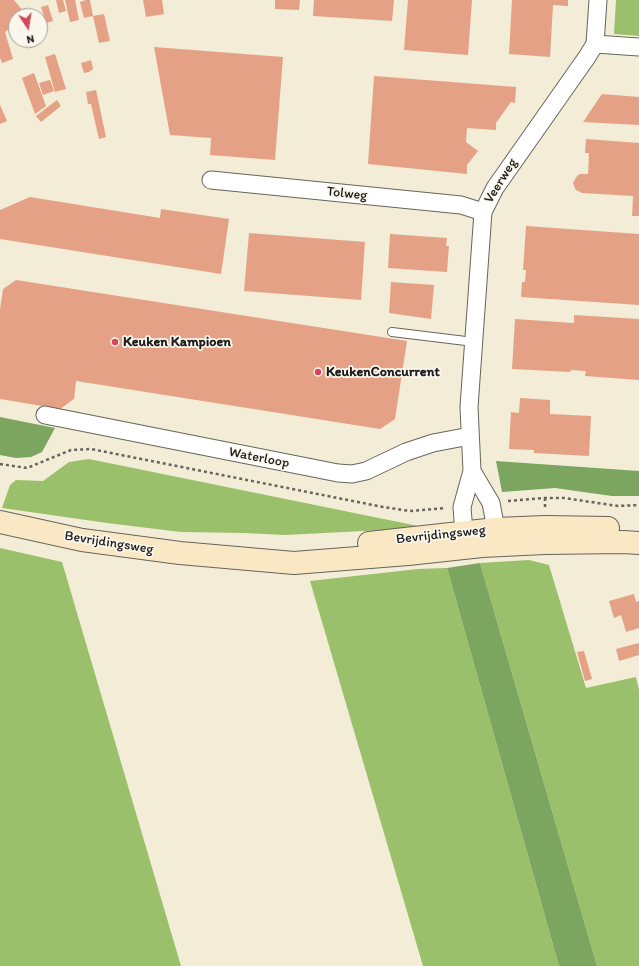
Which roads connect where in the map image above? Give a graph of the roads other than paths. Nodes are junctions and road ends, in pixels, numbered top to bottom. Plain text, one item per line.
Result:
1 (598, 0) edge
2 (595, 44) junction
3 (639, 48) edge
4 (211, 180) dead end
5 (483, 212) junction
6 (392, 332) dead end
7 (474, 342) junction
8 (45, 415) dead end
9 (470, 436) junction
10 (472, 471) junction
11 (0, 522) edge
12 (496, 529) junction
13 (639, 529) edge
14 (464, 533) junction
15 (639, 543) edge
16 (482, 546) junction
17 (243, 558) junction

1 - 2 street, Veerweg
2 - 3 street
2 - 5 street, Veerweg
4 - 5 street, Tolweg
5 - 7 street, Veerweg
6 - 7 lane
7 - 9 street, Veerweg
8 - 9 street, Waterloop
9 - 10 street, Veerweg
10 - 12 street, Veerweg
10 - 14 street, Veerweg
11 - 17 main road, Bevrijdingsweg
12 - 13 main road, Bevrijdingsweg
12 - 14 main road, Bevrijdingsweg
12 - 16 street
14 - 16 street
14 - 17 main road, Bevrijdingsweg
15 - 16 main road, Bevrijdingsweg
16 - 17 main road, Bevrijdingsweg

